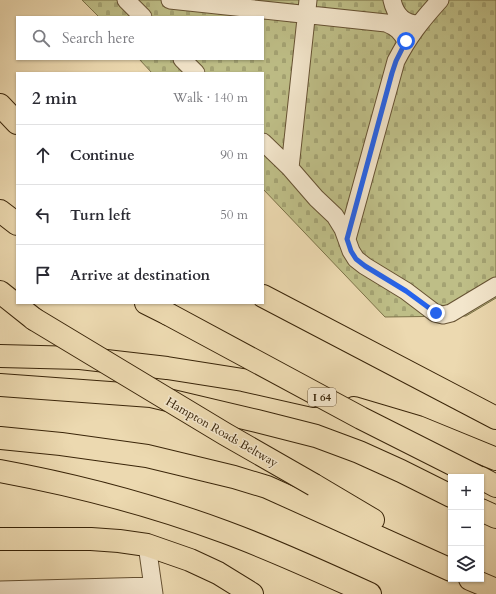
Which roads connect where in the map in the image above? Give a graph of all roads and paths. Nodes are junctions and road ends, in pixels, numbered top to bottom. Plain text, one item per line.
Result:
1 (126, 0) edge
2 (170, 0) edge
3 (392, 0) edge
4 (440, 0) edge
5 (225, 3) edge
6 (308, 7) edge
7 (142, 16) edge
8 (419, 24) junction
9 (406, 41) junction
10 (183, 60) edge
11 (195, 72) edge
12 (0, 105) edge
13 (16, 122) edge
14 (0, 125) edge
15 (16, 139) edge
16 (264, 143) edge
17 (290, 168) junction
18 (0, 211) edge
19 (16, 223) edge
20 (347, 239) junction
21 (496, 286) edge
22 (0, 292) edge
23 (264, 297) edge
24 (148, 304) edge
25 (0, 356) edge
26 (0, 385) edge
27 (151, 396) junction
28 (0, 400) edge
29 (496, 418) edge
30 (0, 438) edge
31 (496, 459) edge
32 (0, 471) edge
33 (472, 474) edge
34 (484, 480) edge
35 (496, 486) edge
36 (448, 494) edge
37 (484, 511) edge
38 (496, 517) edge
39 (0, 539) edge
40 (147, 545) junction
41 (448, 557) edge
42 (448, 569) edge
43 (0, 590) edge
44 (154, 590) edge
45 (252, 594) edge
46 (370, 594) edge

1 - 7 lane
2 - 5 lane
3 - 8 lane
4 - 8 lane
5 - 6 lane
6 - 9 lane
6 - 17 lane
8 - 9 lane
9 - 20 lane
10 - 11 lane
12 - 13 main road
14 - 15 main road
16 - 17 lane
17 - 20 lane
18 - 19 main road
20 - 21 lane
22 - 41 main road, Hampton Roads Beltway, bridge
23 - 29 main road
24 - 33 main road, I 64, bridge
25 - 31 main road
26 - 27 main road
27 - 28 main road
27 - 36 main road
30 - 42 main road
32 - 46 main road
34 - 35 main road, I 64
37 - 38 main road
39 - 40 main road
40 - 44 lane
40 - 45 main road
43 - 44 lane

